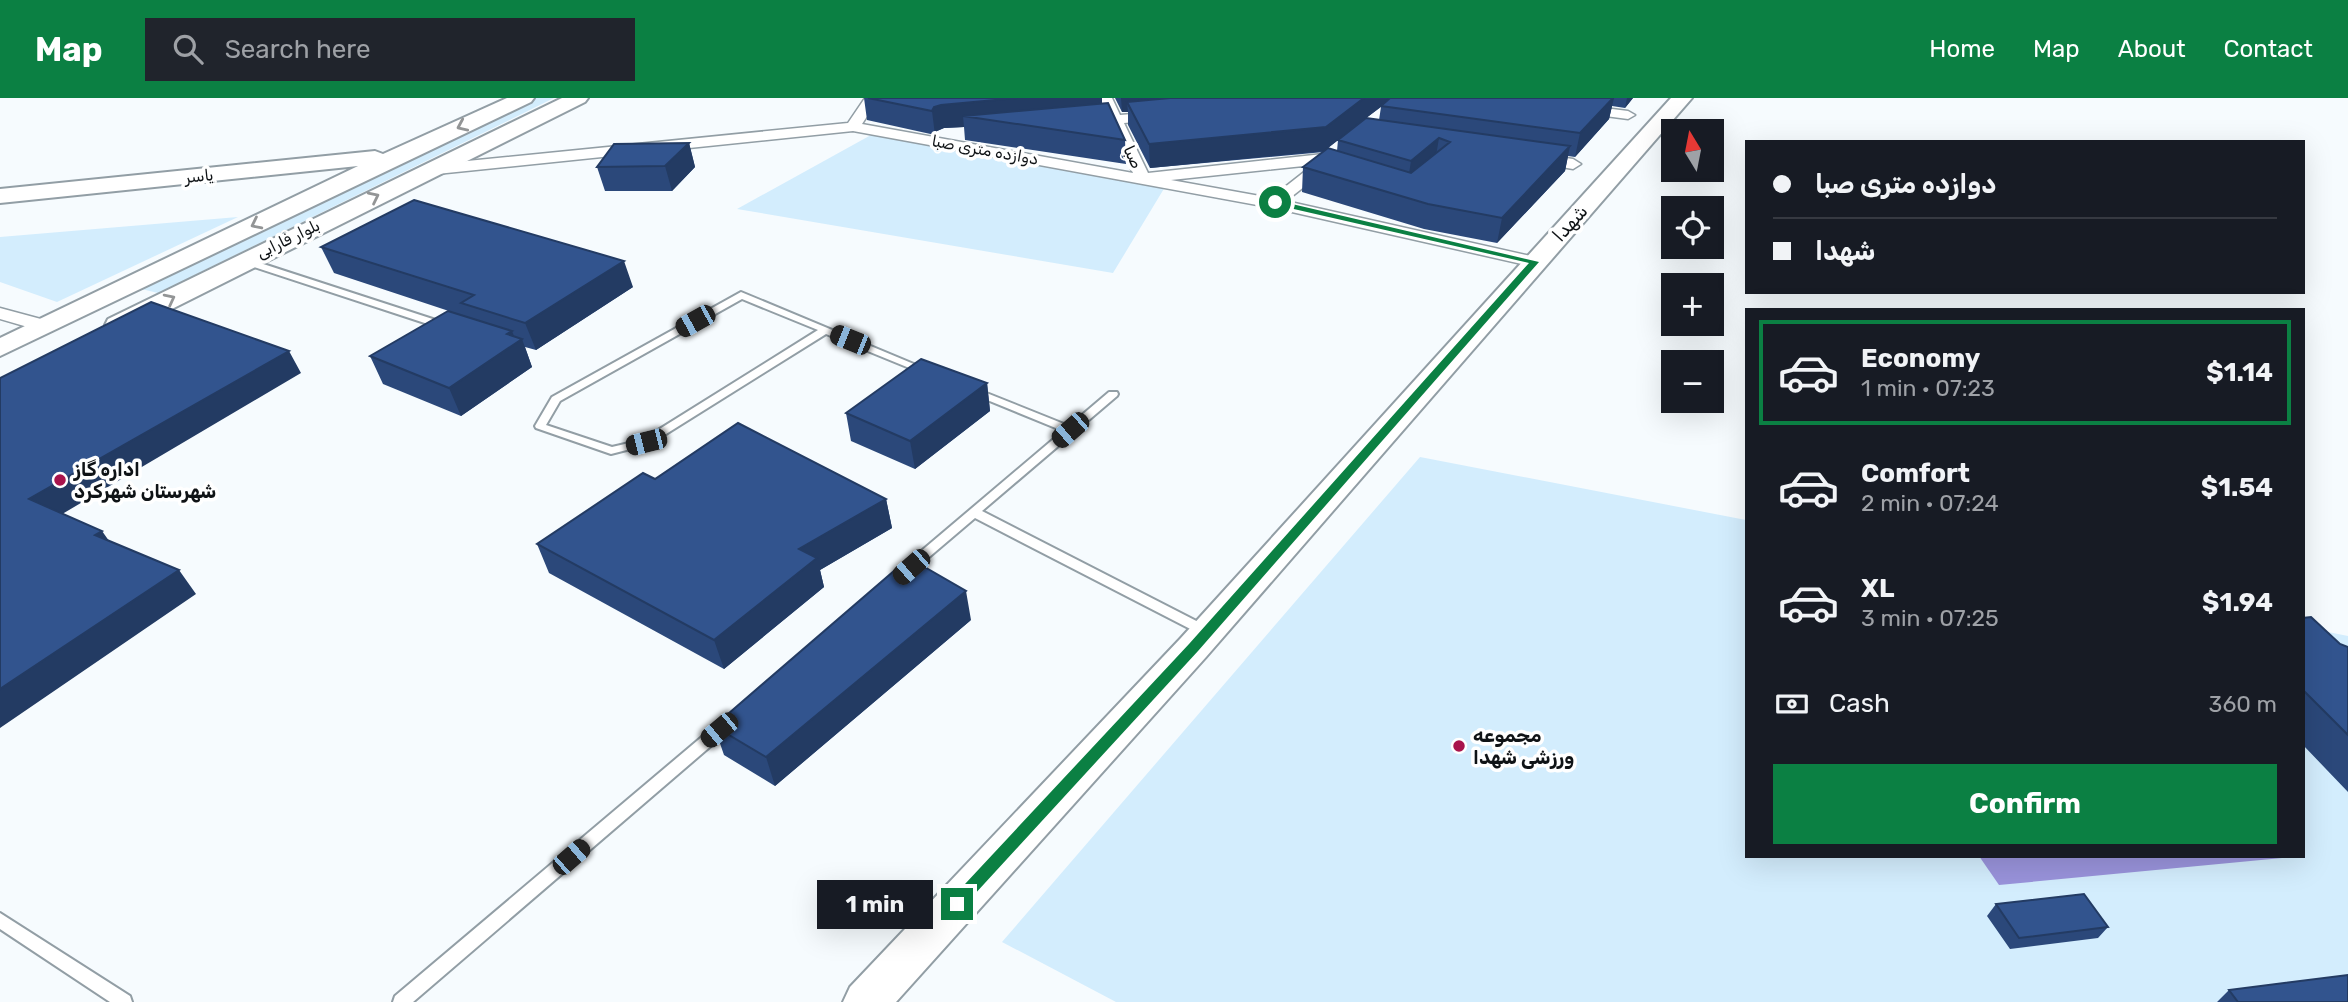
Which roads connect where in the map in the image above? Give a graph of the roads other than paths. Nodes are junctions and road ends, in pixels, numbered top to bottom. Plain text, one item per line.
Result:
1 (524, 98) edge
2 (578, 98) edge
3 (872, 98) edge
4 (1105, 98) edge
5 (1682, 98) edge
6 (1561, 106) edge
7 (1171, 114) edge
8 (1628, 115) dead end
9 (1115, 120) junction
10 (1075, 123) edge
11 (853, 127) junction
12 (967, 133) edge
13 (913, 138) junction
14 (399, 155) junction
15 (1520, 156) edge
16 (1332, 161) joint
17 (1573, 164) edge
18 (427, 170) junction
19 (1143, 178) junction
20 (0, 196) edge
21 (1275, 202) junction
22 (0, 209) edge
23 (286, 210) junction
24 (244, 261) junction
25 (1535, 262) junction
26 (0, 313) edge
27 (45, 326) junction
28 (453, 330) edge
29 (825, 330) junction
30 (0, 348) edge
31 (942, 377) edge
32 (967, 388) edge
33 (1113, 394) dead end
34 (1070, 430) junction
35 (974, 512) junction
36 (889, 585) edge
37 (1207, 632) junction
38 (741, 712) edge
39 (0, 920) edge
40 (124, 1002) edge
41 (401, 1002) edge
42 (866, 1002) edge

1 -> 14 main road, بلوار فارابی
2 - 18 main road, بلوار فارابی
3 - 11 street
4 - 9 street, صبا
5 - 25 main road, شهدا
6 - 8 street
7 - 9 street
9 - 10 street
9 - 19 street, صبا
11 - 13 street, دوازده متری صبا
11 - 18 street, دوازده متری صبا
12 - 13 street
13 - 19 street, دوازده متری صبا
14 - 20 main road, یاسر
14 - 23 main road, بلوار فارابی
15 - 17 street
16 - 19 street
16 - 21 street
24 -> 18 main road, بلوار فارابی
19 - 21 street, دوازده متری صبا
21 - 25 street, دوازده متری صبا
22 - 23 main road, یاسر
23 -> 27 main road, بلوار فارابی
27 -> 24 main road, بلوار فارابی
24 - 28 lane
25 - 37 main road, شهدا
26 - 27 street
27 - 30 main road, بلوار فارابی
29 - 29 lane
29 - 31 lane
32 - 34 lane
33 - 34 lane
34 - 35 lane
35 - 36 lane
35 - 37 lane
37 - 42 main road, شهدا
38 - 41 lane
39 - 40 lane

